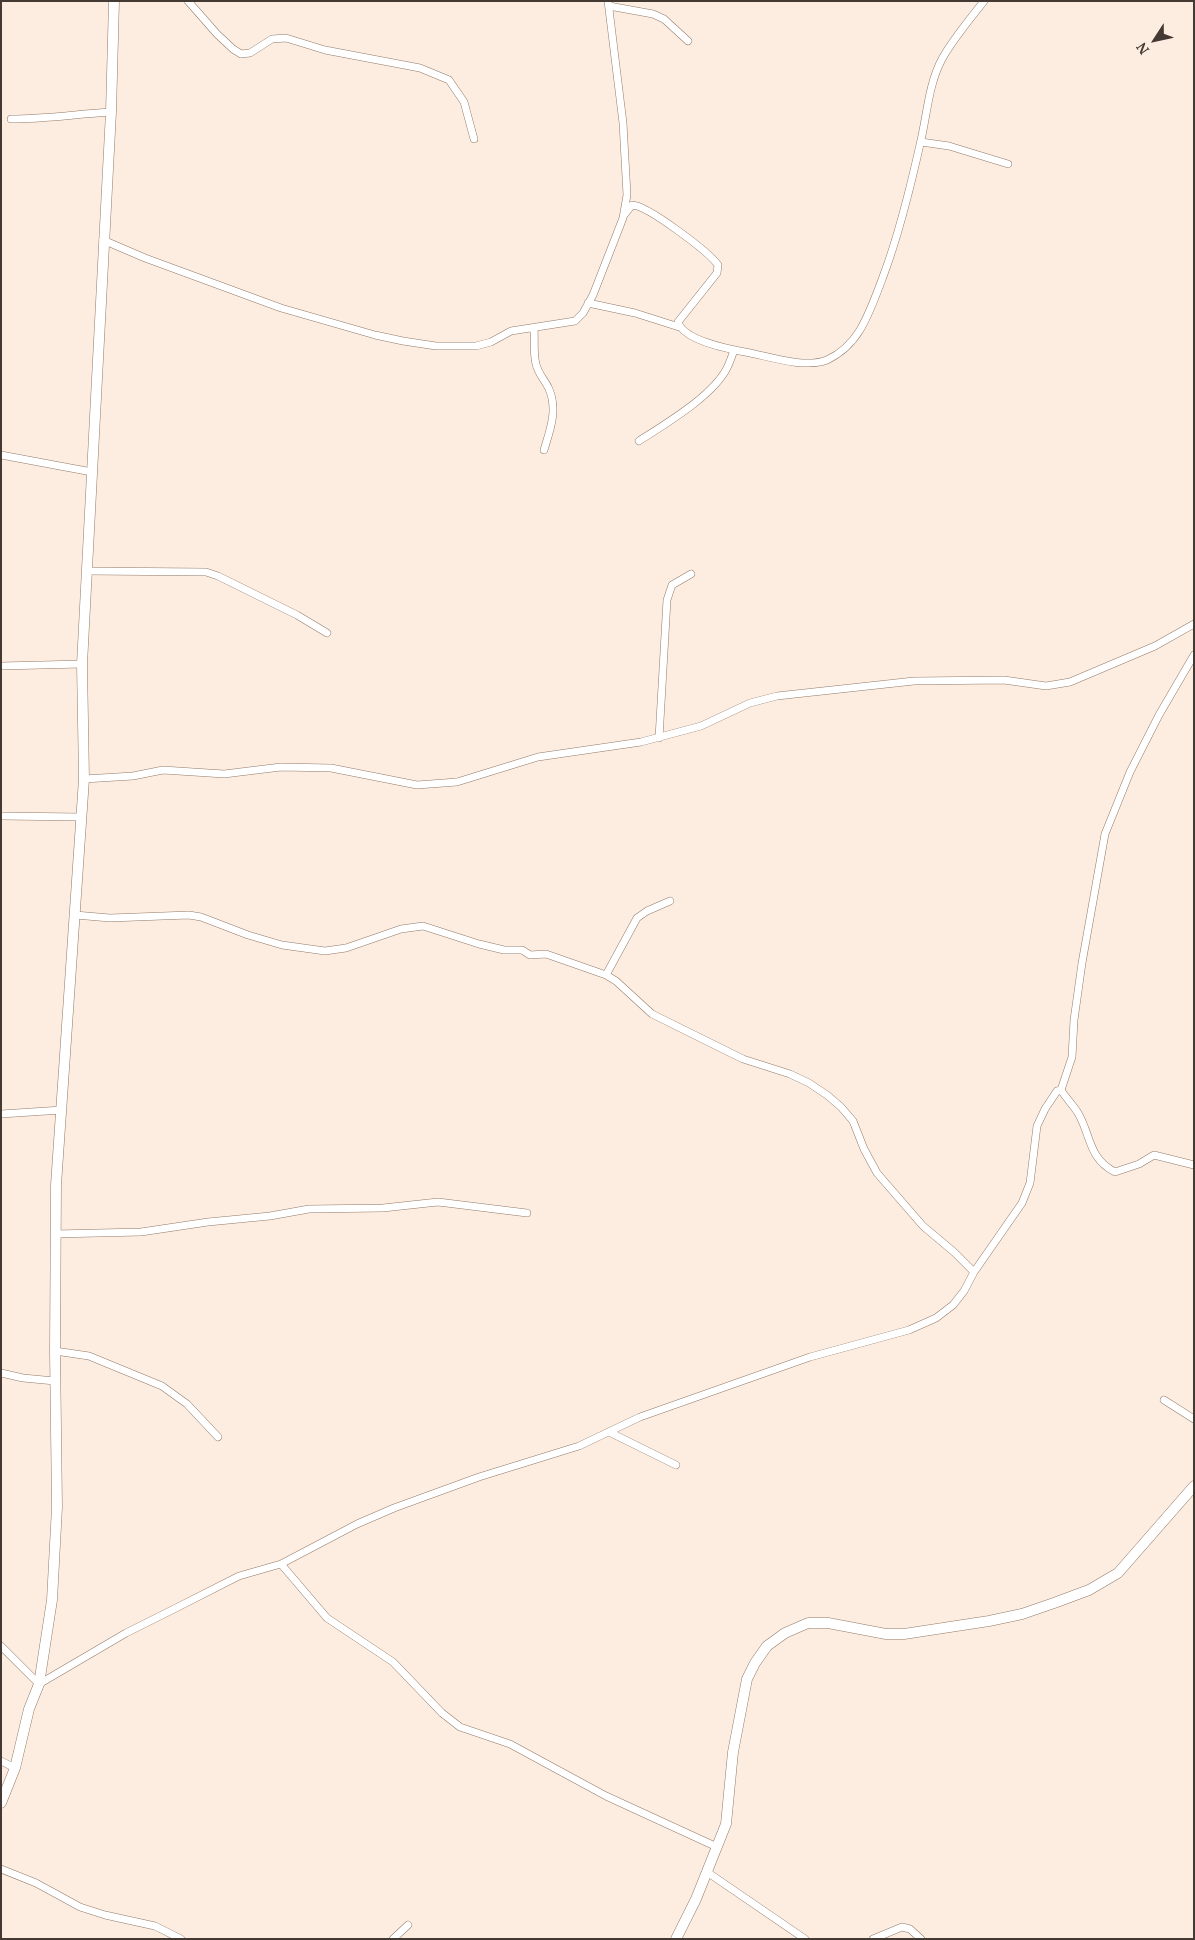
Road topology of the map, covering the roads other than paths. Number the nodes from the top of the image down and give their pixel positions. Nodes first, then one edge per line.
1 (114, 1) edge
2 (188, 1) edge
3 (984, 1) edge
4 (609, 3) edge
5 (688, 41) dead end
6 (111, 112) junction
7 (11, 119) dead end
8 (474, 139) dead end
9 (921, 142) junction
10 (1008, 164) dead end
11 (623, 218) junction
12 (103, 240) junction
13 (588, 303) junction
14 (679, 327) junction
15 (530, 328) junction
16 (734, 350) junction
17 (639, 441) dead end
18 (544, 450) dead end
19 (1, 455) edge
20 (92, 472) junction
21 (87, 571) junction
22 (691, 574) dead end
23 (1194, 624) edge
24 (327, 633) dead end
25 (1194, 656) edge
26 (82, 664) junction
27 (1, 666) edge
28 (659, 738) junction
29 (84, 779) junction
30 (1, 816) edge
31 (81, 817) junction
32 (670, 901) dead end
33 (74, 915) junction
34 (606, 975) junction
35 (1061, 1090) junction
36 (62, 1110) junction
37 (1, 1114) edge
38 (1194, 1165) edge
39 (527, 1214) dead end
40 (55, 1234) junction
41 (974, 1272) junction
42 (55, 1352) junction
43 (1, 1373) edge
44 (56, 1381) junction
45 (1164, 1400) dead end
46 (1194, 1419) edge
47 (609, 1432) junction
48 (218, 1437) dead end
49 (676, 1465) dead end
50 (1194, 1486) edge
51 (281, 1564) junction
52 (1, 1646) edge
53 (39, 1684) junction
54 (1, 1761) edge
55 (15, 1768) junction
56 (1, 1803) edge
57 (717, 1847) junction
58 (1, 1869) edge
59 (707, 1872) junction
60 (408, 1925) dead end
61 (181, 1939) edge
62 (393, 1939) edge
63 (676, 1939) edge
64 (804, 1939) edge
65 (873, 1939) edge
66 (920, 1939) edge

1 - 6 main road
2 - 8 street
3 - 9 street
4 - 5 street
4 - 11 street
6 - 7 street
6 - 12 main road
9 - 10 street
9 - 16 street
11 - 13 street
11 - 14 street
12 - 15 street
12 - 20 main road
13 - 14 street
13 - 15 street
14 - 16 street
15 - 18 street
16 - 17 street
19 - 20 street
20 - 21 main road
21 - 24 street
21 - 26 main road
22 - 28 street
23 - 28 street
25 - 35 street
26 - 27 street
26 - 29 main road
28 - 29 street
29 - 31 main road
30 - 31 street
31 - 33 main road
32 - 34 street
33 - 34 street
33 - 36 main road
34 - 41 street
35 - 38 street
35 - 41 street
36 - 37 street
36 - 40 main road
39 - 40 street
40 - 42 main road
41 - 47 street
42 - 44 main road
42 - 48 street
43 - 44 street
44 - 53 main road
45 - 46 street
47 - 49 street
47 - 51 street
50 - 57 main road
51 - 53 street
51 - 57 street
52 - 53 street
53 - 55 main road
54 - 55 street
55 - 56 main road
57 - 59 main road
58 - 61 street
59 - 63 main road
59 - 64 street
60 - 62 street
65 - 66 street

